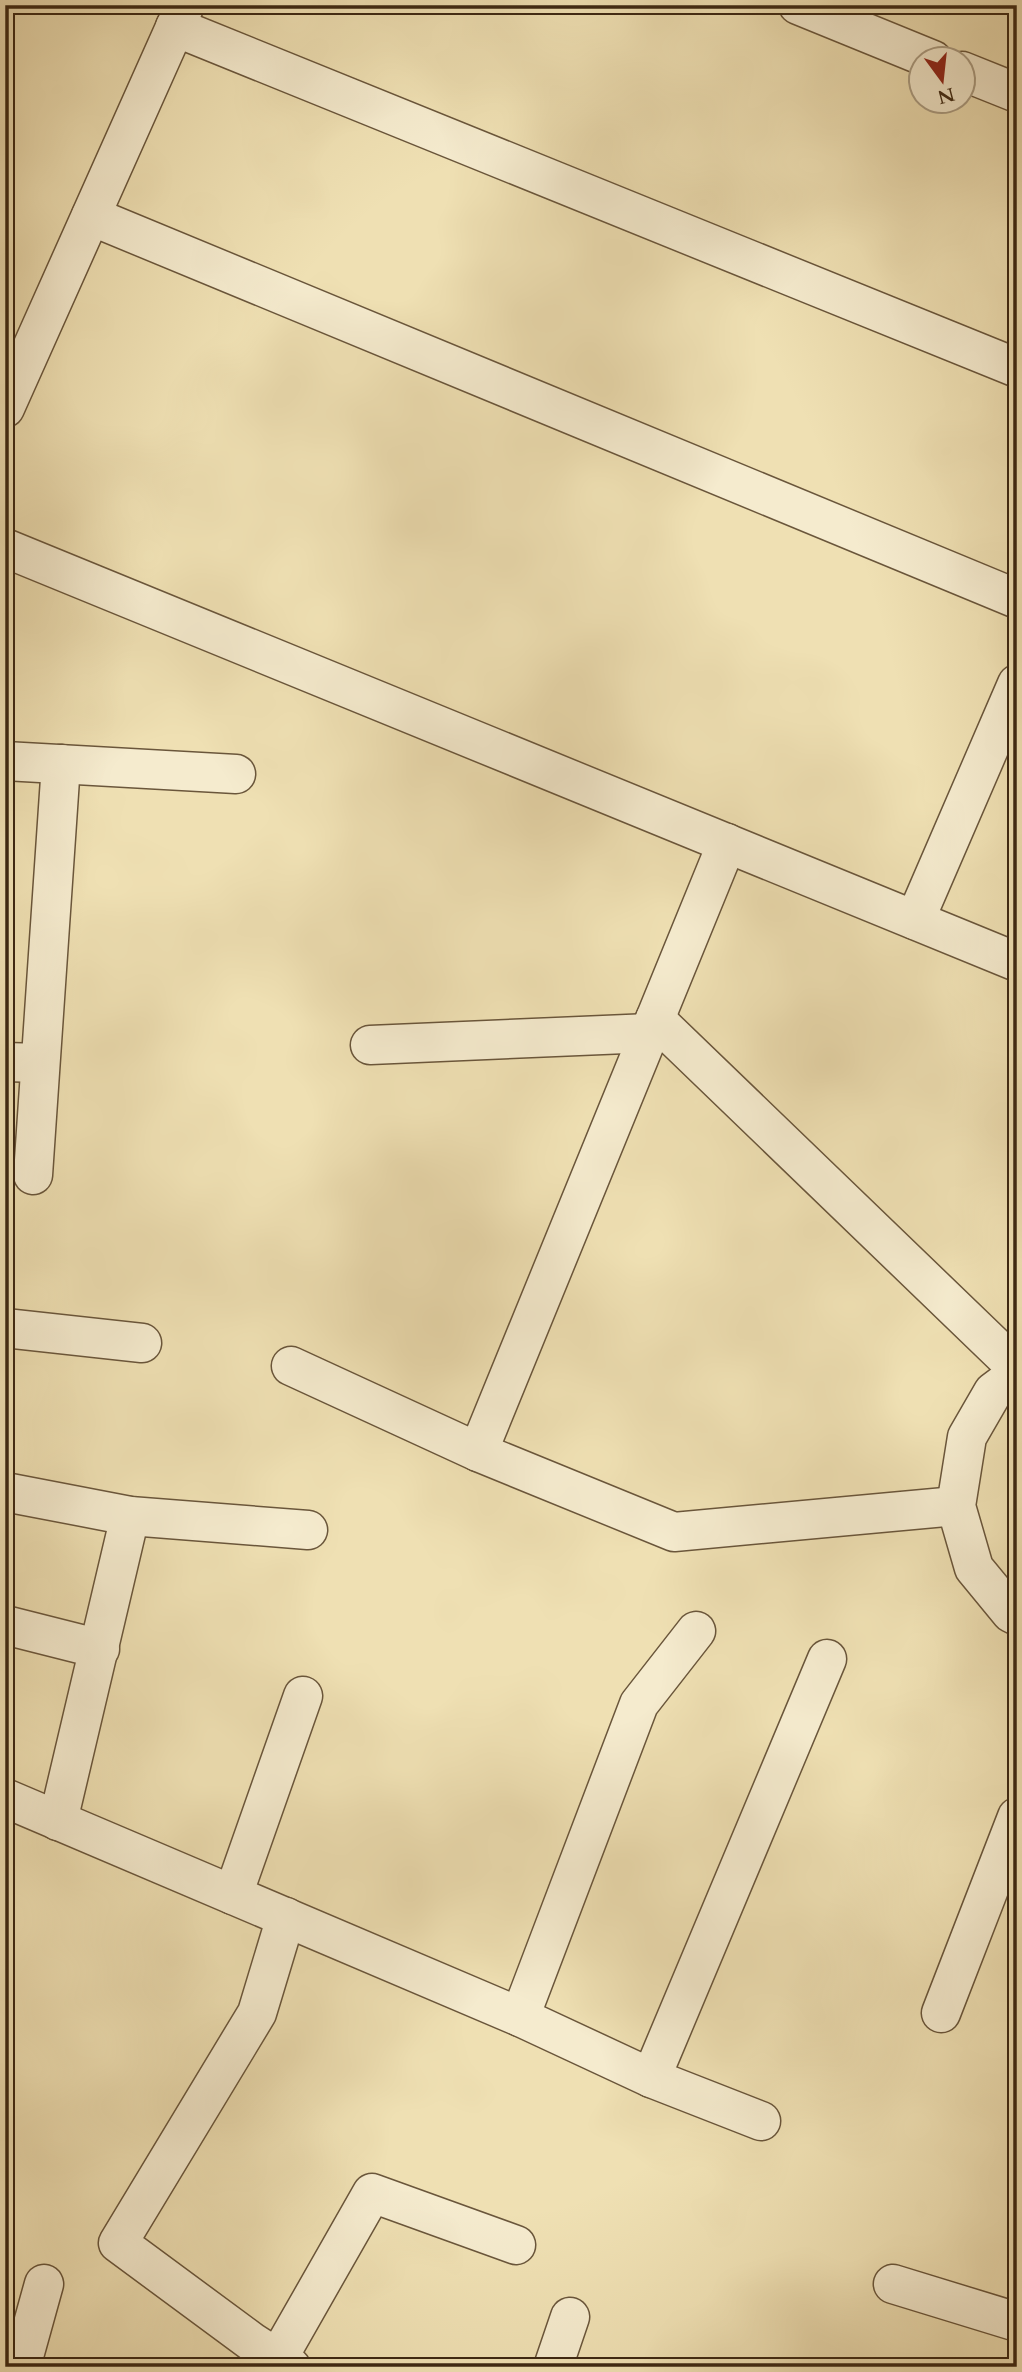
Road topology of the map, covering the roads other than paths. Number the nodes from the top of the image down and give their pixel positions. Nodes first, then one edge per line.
1 (798, 5) edge
2 (180, 16) edge
3 (906, 49) edge
4 (976, 77) edge
5 (1017, 93) edge
6 (91, 216) junction
7 (1017, 368) edge
8 (5, 408) edge
9 (5, 548) edge
10 (1017, 599) edge
11 (1017, 684) edge
12 (5, 761) edge
13 (61, 764) junction
14 (236, 774) dead end
15 (727, 843) junction
16 (915, 920) junction
17 (1017, 962) edge
18 (653, 1026) junction
19 (370, 1045) dead end
20 (23, 1063) edge
21 (33, 1175) dead end
22 (5, 1328) edge
23 (142, 1343) dead end
24 (291, 1366) dead end
25 (1017, 1368) edge
26 (1017, 1374) edge
27 (478, 1452) junction
28 (5, 1492) edge
29 (956, 1506) junction
30 (130, 1516) junction
31 (308, 1530) dead end
32 (1017, 1616) edge
33 (5, 1625) edge
34 (696, 1631) dead end
35 (100, 1649) junction
36 (827, 1659) dead end
37 (303, 1696) dead end
38 (5, 1798) edge
39 (1017, 1817) edge
40 (58, 1821) junction
41 (233, 1895) junction
42 (286, 1917) junction
43 (941, 2013) dead end
44 (520, 2017) junction
45 (651, 2078) junction
46 (761, 2121) dead end
47 (516, 2245) dead end
48 (44, 2284) dead end
49 (893, 2284) dead end
50 (570, 2317) dead end
51 (1017, 2322) edge
52 (265, 2359) edge
53 (21, 2367) edge
54 (553, 2367) edge

1 - 3 street
2 - 6 street
2 - 7 street
4 - 5 street
6 - 8 street
6 - 10 street
9 - 15 street
11 - 16 street
12 - 13 street
13 - 14 street
13 - 20 street
15 - 16 street
15 - 18 street
16 - 17 street
18 - 19 street
18 - 25 street
18 - 27 street
20 - 21 street
22 - 23 street
24 - 27 street
26 - 29 street
27 - 29 street
28 - 30 street
29 - 32 street
30 - 31 street
30 - 35 street
33 - 35 street
34 - 44 street
35 - 40 street
36 - 45 street
37 - 41 street
38 - 40 street
39 - 43 street
40 - 41 street
41 - 42 street
42 - 44 street
42 - 52 street
44 - 45 street
45 - 46 street
47 - 52 street
48 - 53 street
49 - 51 street
50 - 54 street

